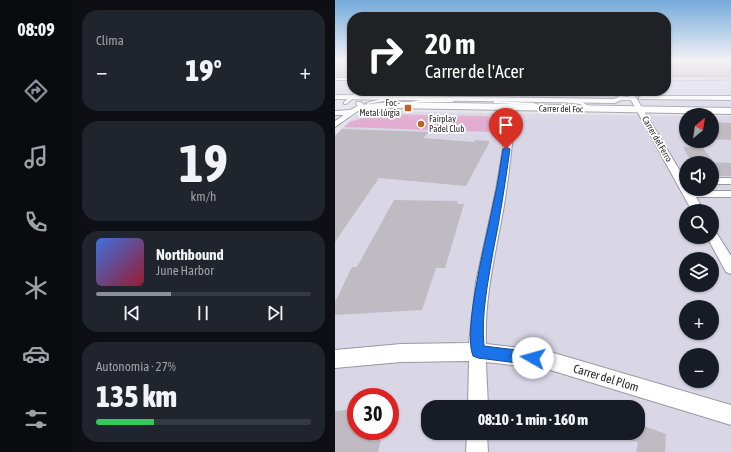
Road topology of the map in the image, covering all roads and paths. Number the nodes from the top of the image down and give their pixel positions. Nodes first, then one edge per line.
1 (632, 96) edge
2 (335, 97) edge
3 (624, 98) dead end
4 (641, 98) dead end
5 (731, 98) edge
6 (452, 101) dead end
7 (356, 102) edge
8 (495, 102) dead end
9 (369, 103) junction
10 (338, 105) edge
11 (394, 105) junction
12 (513, 108) junction
13 (541, 108) junction
14 (593, 109) junction
15 (640, 110) junction
16 (731, 111) edge
17 (335, 125) edge
18 (679, 180) edge
19 (719, 181) edge
20 (731, 182) edge
21 (719, 194) edge
22 (731, 194) edge
23 (717, 244) edge
24 (731, 268) edge
25 (478, 352) junction
26 (335, 359) edge
27 (478, 400) edge
28 (731, 416) edge
29 (477, 440) edge
30 (477, 452) edge

1 - 15 street, Carrer del Ferro
2 - 7 street
3 - 7 street, Carrer del Foc
4 - 5 street
6 - 11 lane
7 - 9 street, Carrer del Foc
7 - 10 street
7 - 10 street
7 - 11 street, Carrer del Foc
7 - 17 street
8 - 13 lane
9 - 11 street, Carrer del Foc
9 - 14 lane
11 - 12 street, Carrer del Foc
12 - 13 street, Carrer del Foc
12 - 25 street
13 - 14 street, Carrer del Foc
14 - 15 street, Carrer del Foc
15 - 16 street, Carrer del Foc
15 - 18 street, Carrer del Ferro
19 - 20 street
21 - 22 street
23 - 24 street
25 - 26 street, Carrer del Plom
25 - 27 street
25 - 28 street, Carrer del Plom
29 - 30 street

